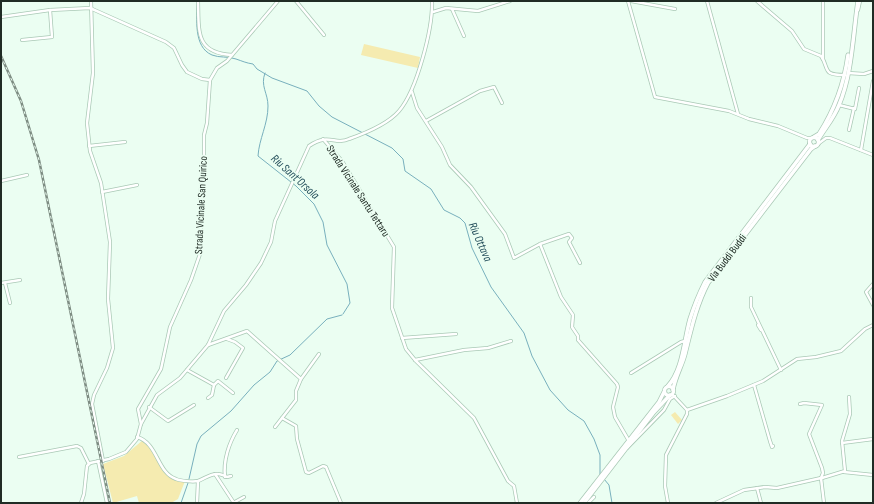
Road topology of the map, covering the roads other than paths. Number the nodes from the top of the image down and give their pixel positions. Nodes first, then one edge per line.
1 (91, 1) edge
2 (198, 1) edge
3 (278, 1) edge
4 (296, 1) edge
5 (432, 1) edge
6 (510, 1) edge
7 (628, 1) edge
8 (631, 1) edge
9 (707, 1) edge
10 (757, 1) edge
11 (823, 1) edge
12 (858, 1) edge
13 (90, 8) junction
14 (676, 8) dead end
15 (452, 9) junction
16 (50, 10) junction
17 (433, 12) junction
18 (1, 17) edge
19 (324, 34) dead end
20 (464, 36) dead end
21 (22, 40) dead end
22 (231, 57) junction
23 (823, 59) junction
24 (873, 71) edge
25 (846, 74) junction
26 (210, 80) junction
27 (873, 81) edge
28 (859, 88) dead end
29 (412, 92) junction
30 (502, 103) dead end
31 (839, 105) junction
32 (854, 108) junction
33 (738, 114) junction
34 (426, 121) junction
35 (850, 130) dead end
36 (813, 137) junction
37 (807, 138) junction
38 (323, 139) junction
39 (125, 142) dead end
40 (810, 143) junction
41 (817, 143) junction
42 (89, 146) junction
43 (861, 150) junction
44 (873, 155) edge
45 (27, 175) dead end
46 (1, 181) edge
47 (137, 185) dead end
48 (102, 192) junction
49 (540, 244) junction
50 (580, 263) dead end
51 (20, 280) dead end
52 (1, 283) edge
53 (5, 283) junction
54 (873, 284) edge
55 (751, 298) dead end
56 (10, 303) dead end
57 (873, 305) edge
58 (758, 325) dead end
59 (873, 325) edge
60 (456, 334) dead end
61 (402, 338) junction
62 (226, 339) junction
63 (512, 340) dead end
64 (685, 341) junction
65 (208, 345) junction
66 (319, 354) dead end
67 (415, 360) junction
68 (187, 370) junction
69 (780, 370) junction
70 (631, 373) dead end
71 (226, 378) dead end
72 (301, 379) junction
73 (214, 385) junction
74 (754, 385) junction
75 (668, 386) junction
76 (664, 392) junction
77 (233, 393) dead end
78 (673, 394) junction
79 (849, 397) dead end
80 (208, 398) dead end
81 (800, 404) dead end
82 (194, 405) dead end
83 (149, 407) junction
84 (687, 410) junction
85 (282, 418) junction
86 (141, 424) junction
87 (645, 426) junction
88 (275, 427) dead end
89 (238, 430) dead end
90 (137, 437) junction
91 (873, 439) edge
92 (629, 441) junction
93 (842, 443) junction
94 (773, 446) dead end
95 (19, 457) dead end
96 (98, 461) junction
97 (103, 461) junction
98 (89, 464) junction
99 (843, 472) junction
100 (215, 474) junction
101 (604, 475) junction
102 (873, 475) edge
103 (231, 476) dead end
104 (225, 477) junction
105 (821, 478) junction
106 (198, 481) junction
107 (599, 481) junction
108 (757, 488) junction
109 (244, 497) dead end
110 (594, 497) dead end
111 (81, 503) edge
112 (107, 503) edge
113 (197, 503) edge
114 (233, 503) edge
115 (341, 503) edge
116 (517, 503) edge
117 (580, 503) edge
118 (584, 503) edge
119 (588, 503) edge
120 (668, 503) edge
121 (716, 503) edge
122 (761, 503) edge
123 (824, 503) edge

1 - 13 street
2 - 22 street
3 - 22 street
4 - 19 street
5 - 17 street
6 - 15 street
7 - 33 street
8 - 14 street
9 - 33 street
10 - 23 street
11 - 23 street
12 - 25 main road, Via Buddi Buddi
12 - 25 main road, Via Buddi Buddi
13 - 16 street
13 - 26 street
13 - 42 street
15 - 17 street
15 - 20 street
16 - 18 street
16 - 21 street
17 - 29 street
22 - 26 street
23 - 25 street
24 - 25 street
25 - 31 main road, Via Buddi Buddi
25 - 36 main road, Via Buddi Buddi
26 - 86 street, Strada Vicinale San Quirico
27 - 43 street
28 - 32 street
29 - 34 street
29 - 38 street
30 - 34 street
31 - 32 street
31 - 41 main road, Via Buddi Buddi
32 - 35 street
33 - 37 street
34 - 49 street
36 - 37 street
36 - 40 main road, Via Buddi Buddi
36 - 41 main road
37 - 40 street
38 - 61 street, Strada Vicinale Santu Tettaru
38 - 65 street
39 - 42 street
40 - 41 main road
40 - 64 main road, Via Buddi Buddi
41 - 43 street
41 - 78 main road, Via Buddi Buddi
42 - 48 street
43 - 44 street
45 - 46 street
47 - 48 street
48 - 97 street
49 - 50 street
49 - 92 street
51 - 53 street
52 - 53 street
53 - 56 street
54 - 57 street
55 - 69 street
58 - 69 street
59 - 69 street
60 - 61 street
61 - 67 street, Strada Vicinale Santu Tettaru
62 - 65 street
62 - 71 street
62 - 72 street
63 - 67 street
64 - 70 street
64 - 75 main road, Via Buddi Buddi
65 - 68 street
66 - 72 street
67 - 116 street, Strada Vicinale Santu Tettaru
68 - 73 street
68 - 83 street
69 - 74 street
72 - 85 street
73 - 77 street
73 - 80 street
74 - 84 street
74 - 94 street
75 - 76 main road, Via Buddi Buddi
75 - 78 main road
76 - 78 main road
76 - 92 main road, Via Buddi Buddi
78 - 84 street
78 - 87 main road, Via Buddi Buddi
78 - 87 street
79 - 93 street
81 - 105 street
82 - 83 street
83 - 86 street
84 - 120 street
85 - 88 street
85 - 115 street
86 - 90 street
87 - 101 main road, Via Buddi Buddi
89 - 104 street
90 - 97 street
90 - 106 street
91 - 93 street
92 - 101 main road, Via Buddi Buddi
93 - 99 street
95 - 98 street
96 - 97 street
96 - 98 street
96 - 112 street
98 - 111 street
99 - 102 street
99 - 105 street
100 - 104 street
100 - 106 street
100 - 114 street
101 - 107 main road, Via Buddi Buddi
103 - 104 street
105 - 108 street
105 - 123 street
106 - 113 street
107 - 117 main road, Via Buddi Buddi
107 - 118 main road, Via Buddi Buddi
108 - 121 street
108 - 122 street
109 - 114 street
110 - 119 street

